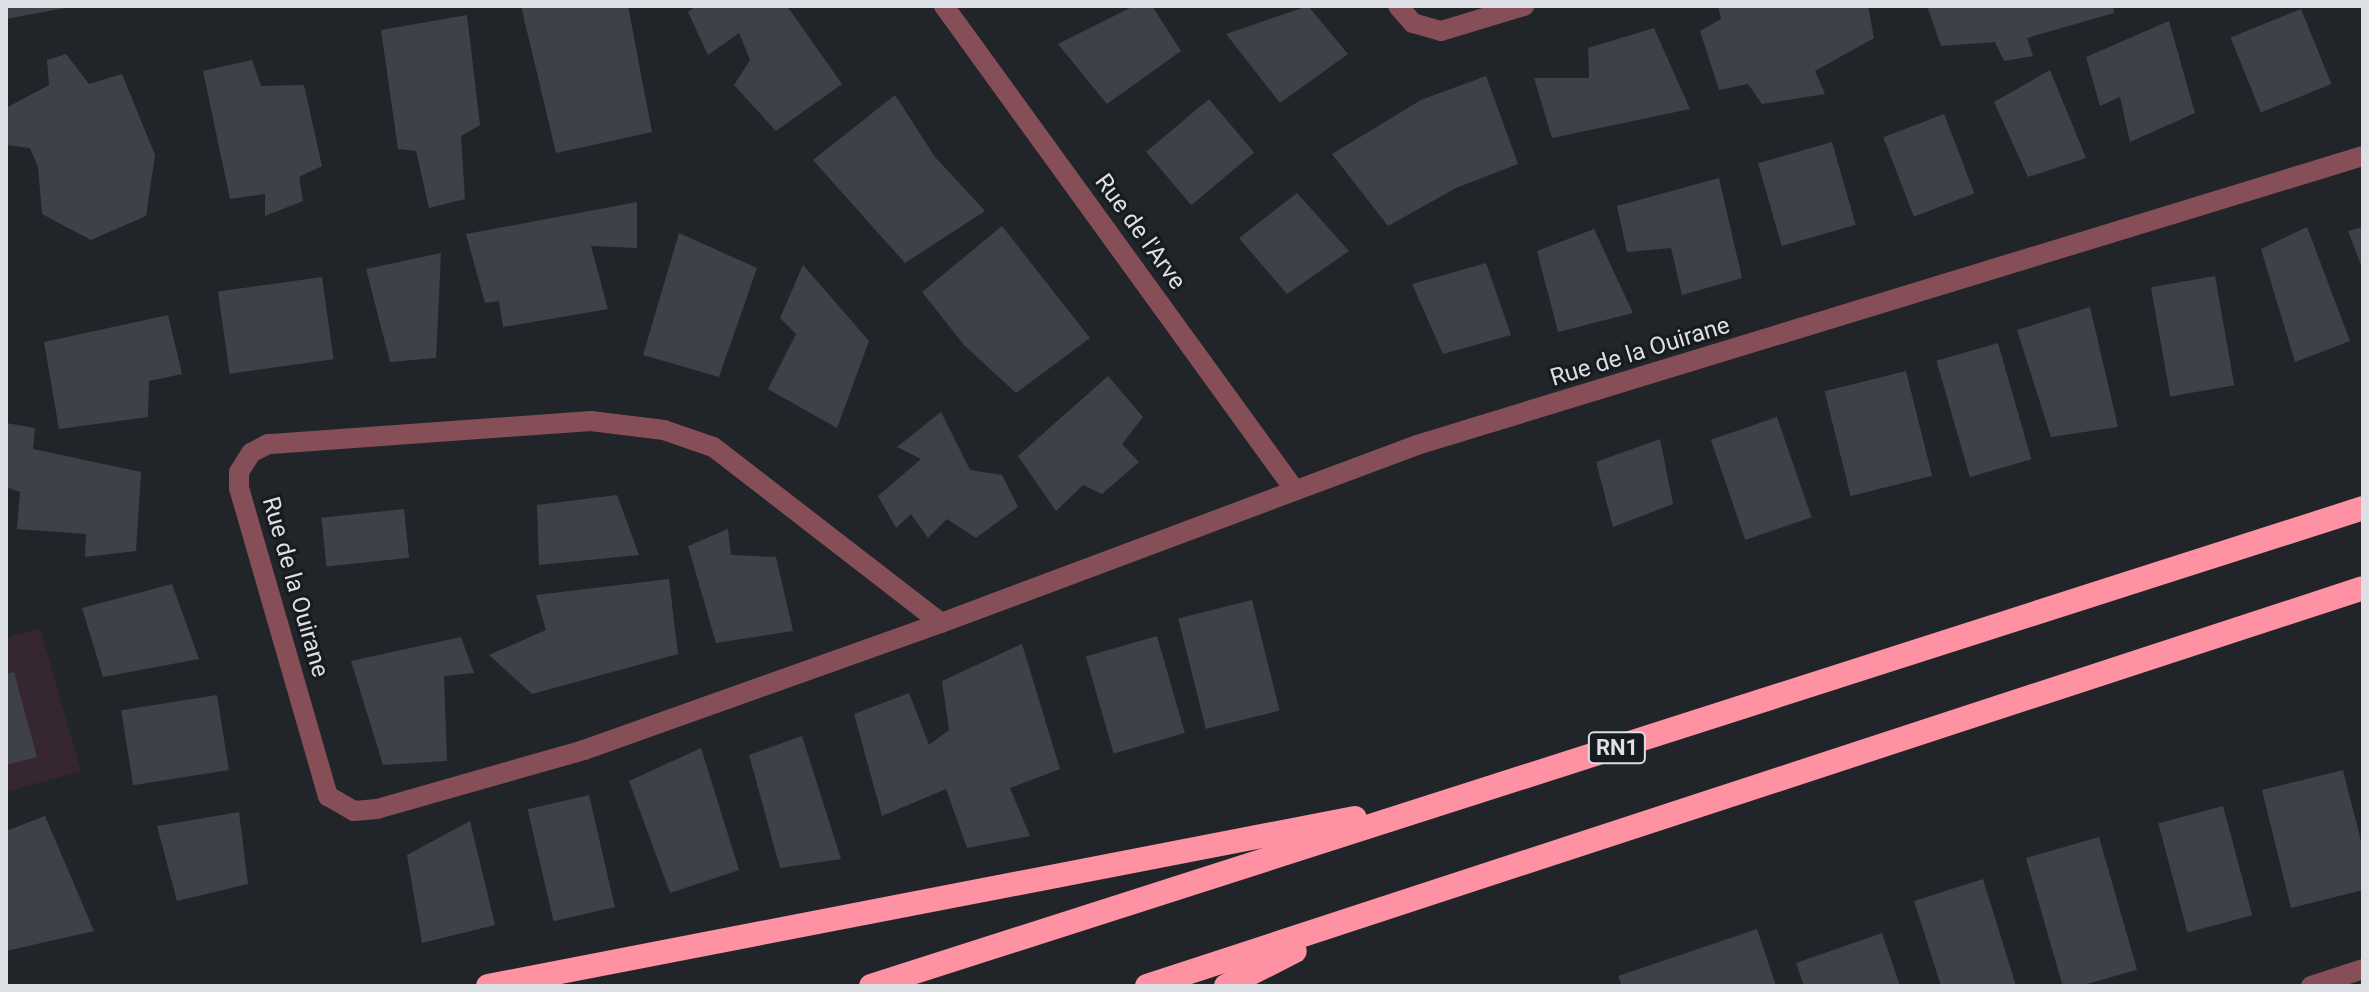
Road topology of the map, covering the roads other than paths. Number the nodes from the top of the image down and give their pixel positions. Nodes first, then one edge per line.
1 (944, 6) edge
2 (1398, 6) edge
3 (1524, 6) edge
4 (2363, 156) edge
5 (1294, 489) junction
6 (2363, 508) edge
7 (2363, 588) edge
8 (941, 623) junction
9 (1475, 794) junction
10 (1362, 916) junction
11 (2363, 969) edge
12 (488, 986) edge
13 (871, 986) edge
14 (1147, 986) edge
15 (1226, 986) edge
16 (2311, 986) edge

1 - 5 street, Rue de l'Arve
2 - 3 street
4 - 5 street, Rue de la Ouirane
5 - 8 street, Rue de la Ouirane
6 - 9 highway, RN1
7 - 10 highway
8 - 8 street, Rue de la Ouirane
9 - 12 highway
9 - 13 highway, RN1
10 - 14 highway
10 - 15 highway
11 - 16 street

